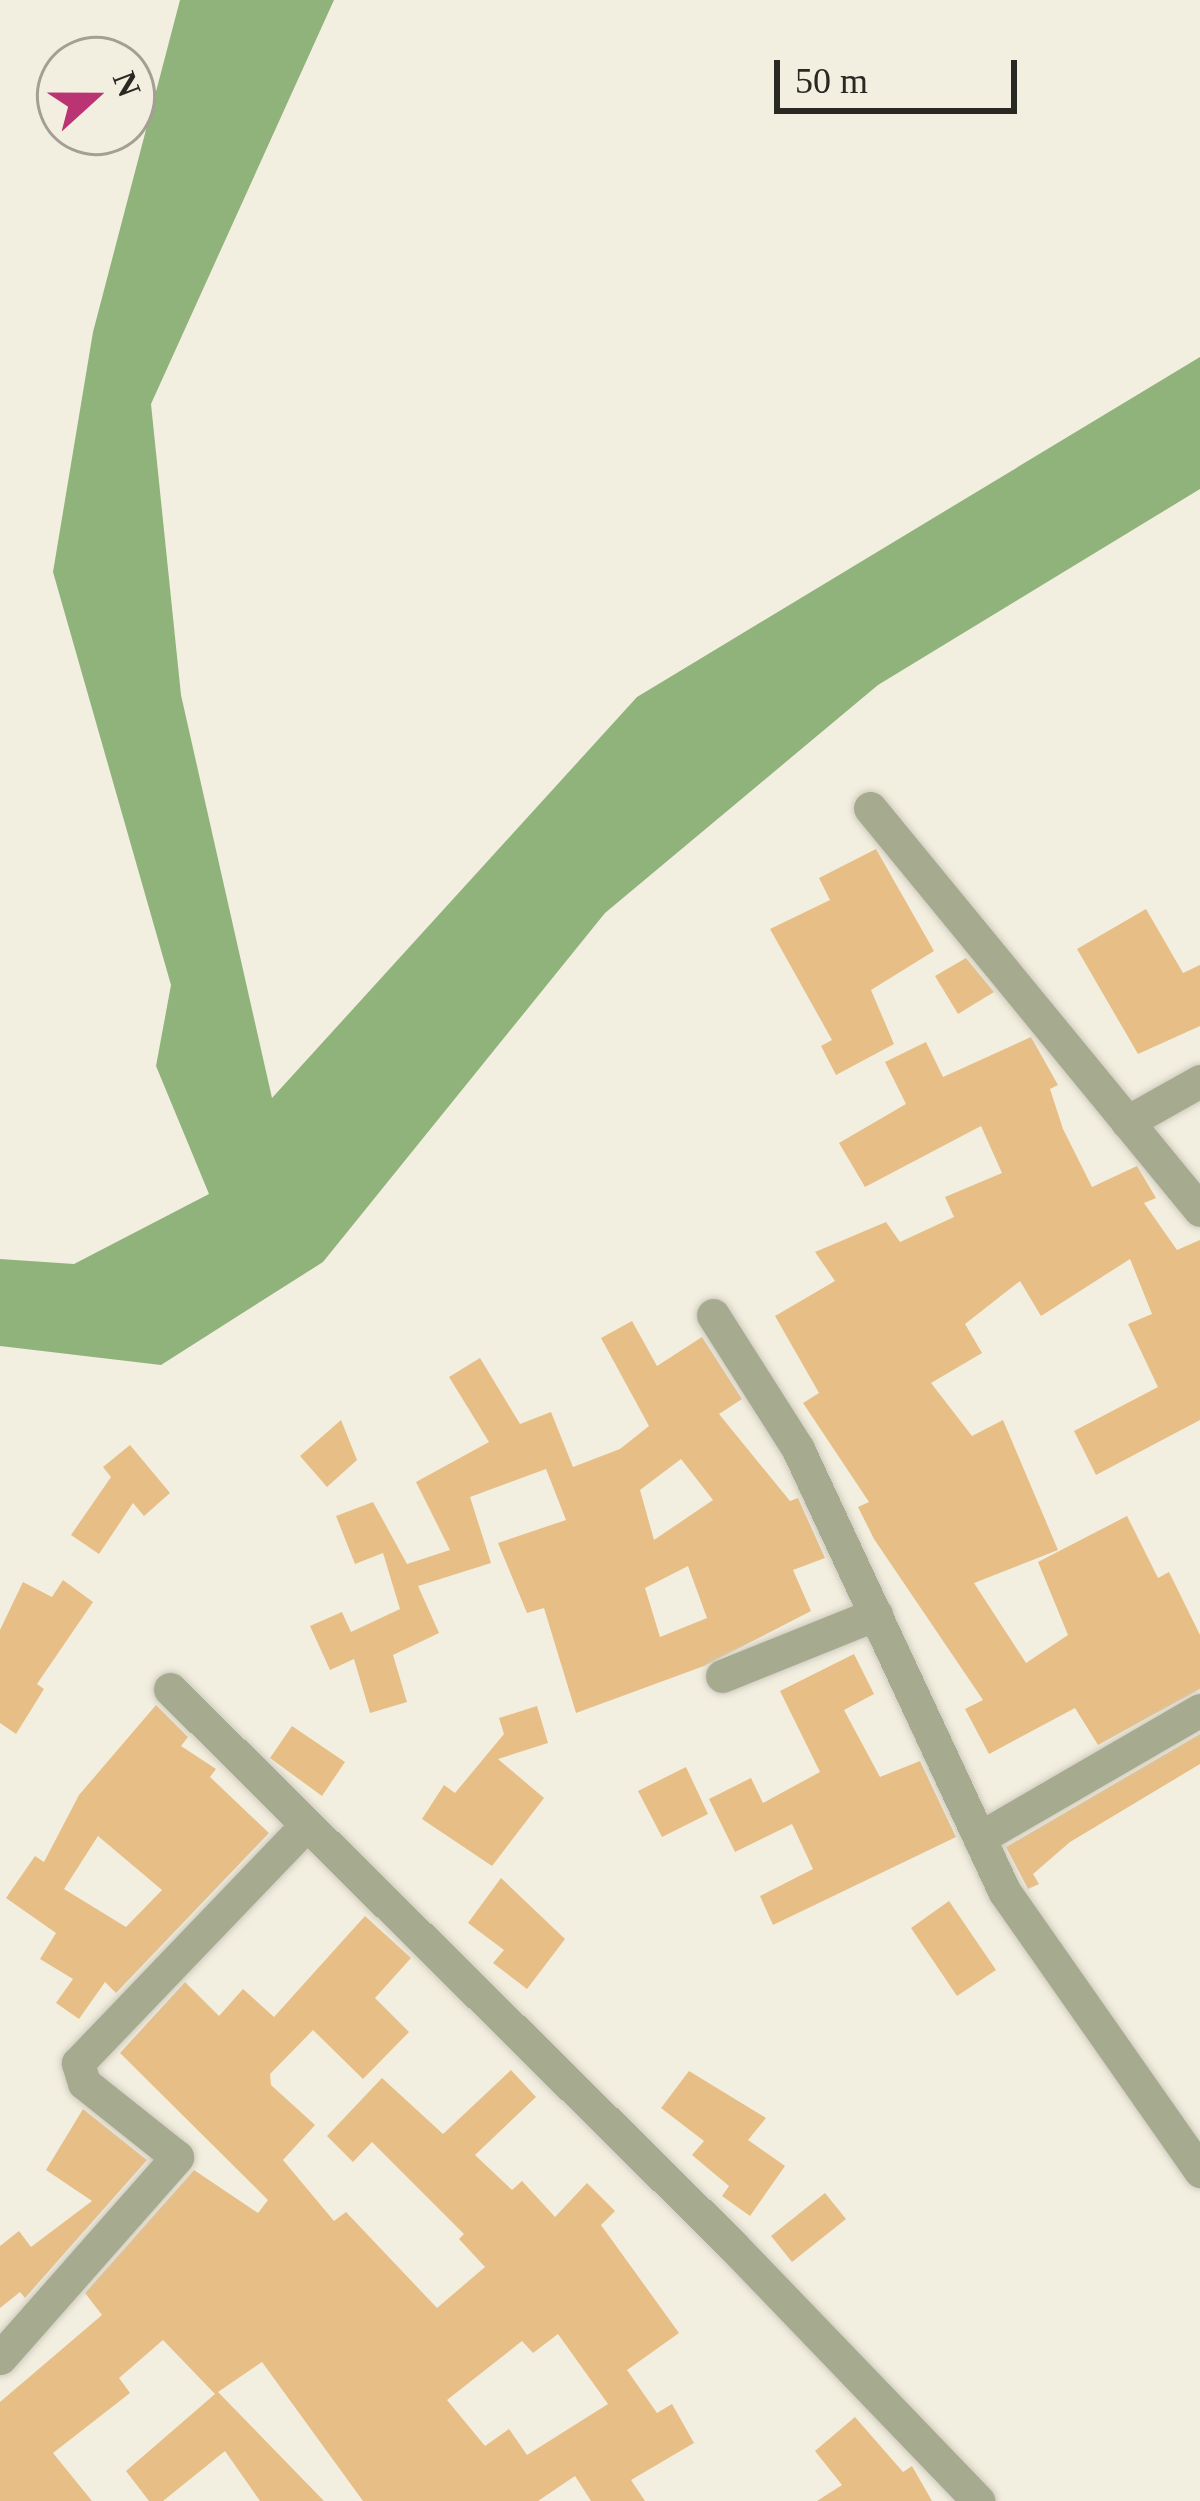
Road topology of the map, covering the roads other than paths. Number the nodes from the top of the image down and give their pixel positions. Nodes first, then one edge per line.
1 (870, 808) dead end
2 (1200, 1082) edge
3 (1127, 1122) junction
4 (1200, 1210) edge
5 (713, 1315) dead end
6 (876, 1614) junction
7 (722, 1676) dead end
8 (170, 1689) dead end
9 (1200, 1710) edge
10 (306, 1825) junction
11 (981, 1837) junction
12 (1200, 2170) edge
13 (0, 2358) edge
14 (978, 2501) edge

1 - 3 street
2 - 3 street
3 - 4 street
5 - 6 street
6 - 7 street
6 - 11 street
8 - 10 street
9 - 11 street
10 - 13 street
10 - 14 street
11 - 12 street

